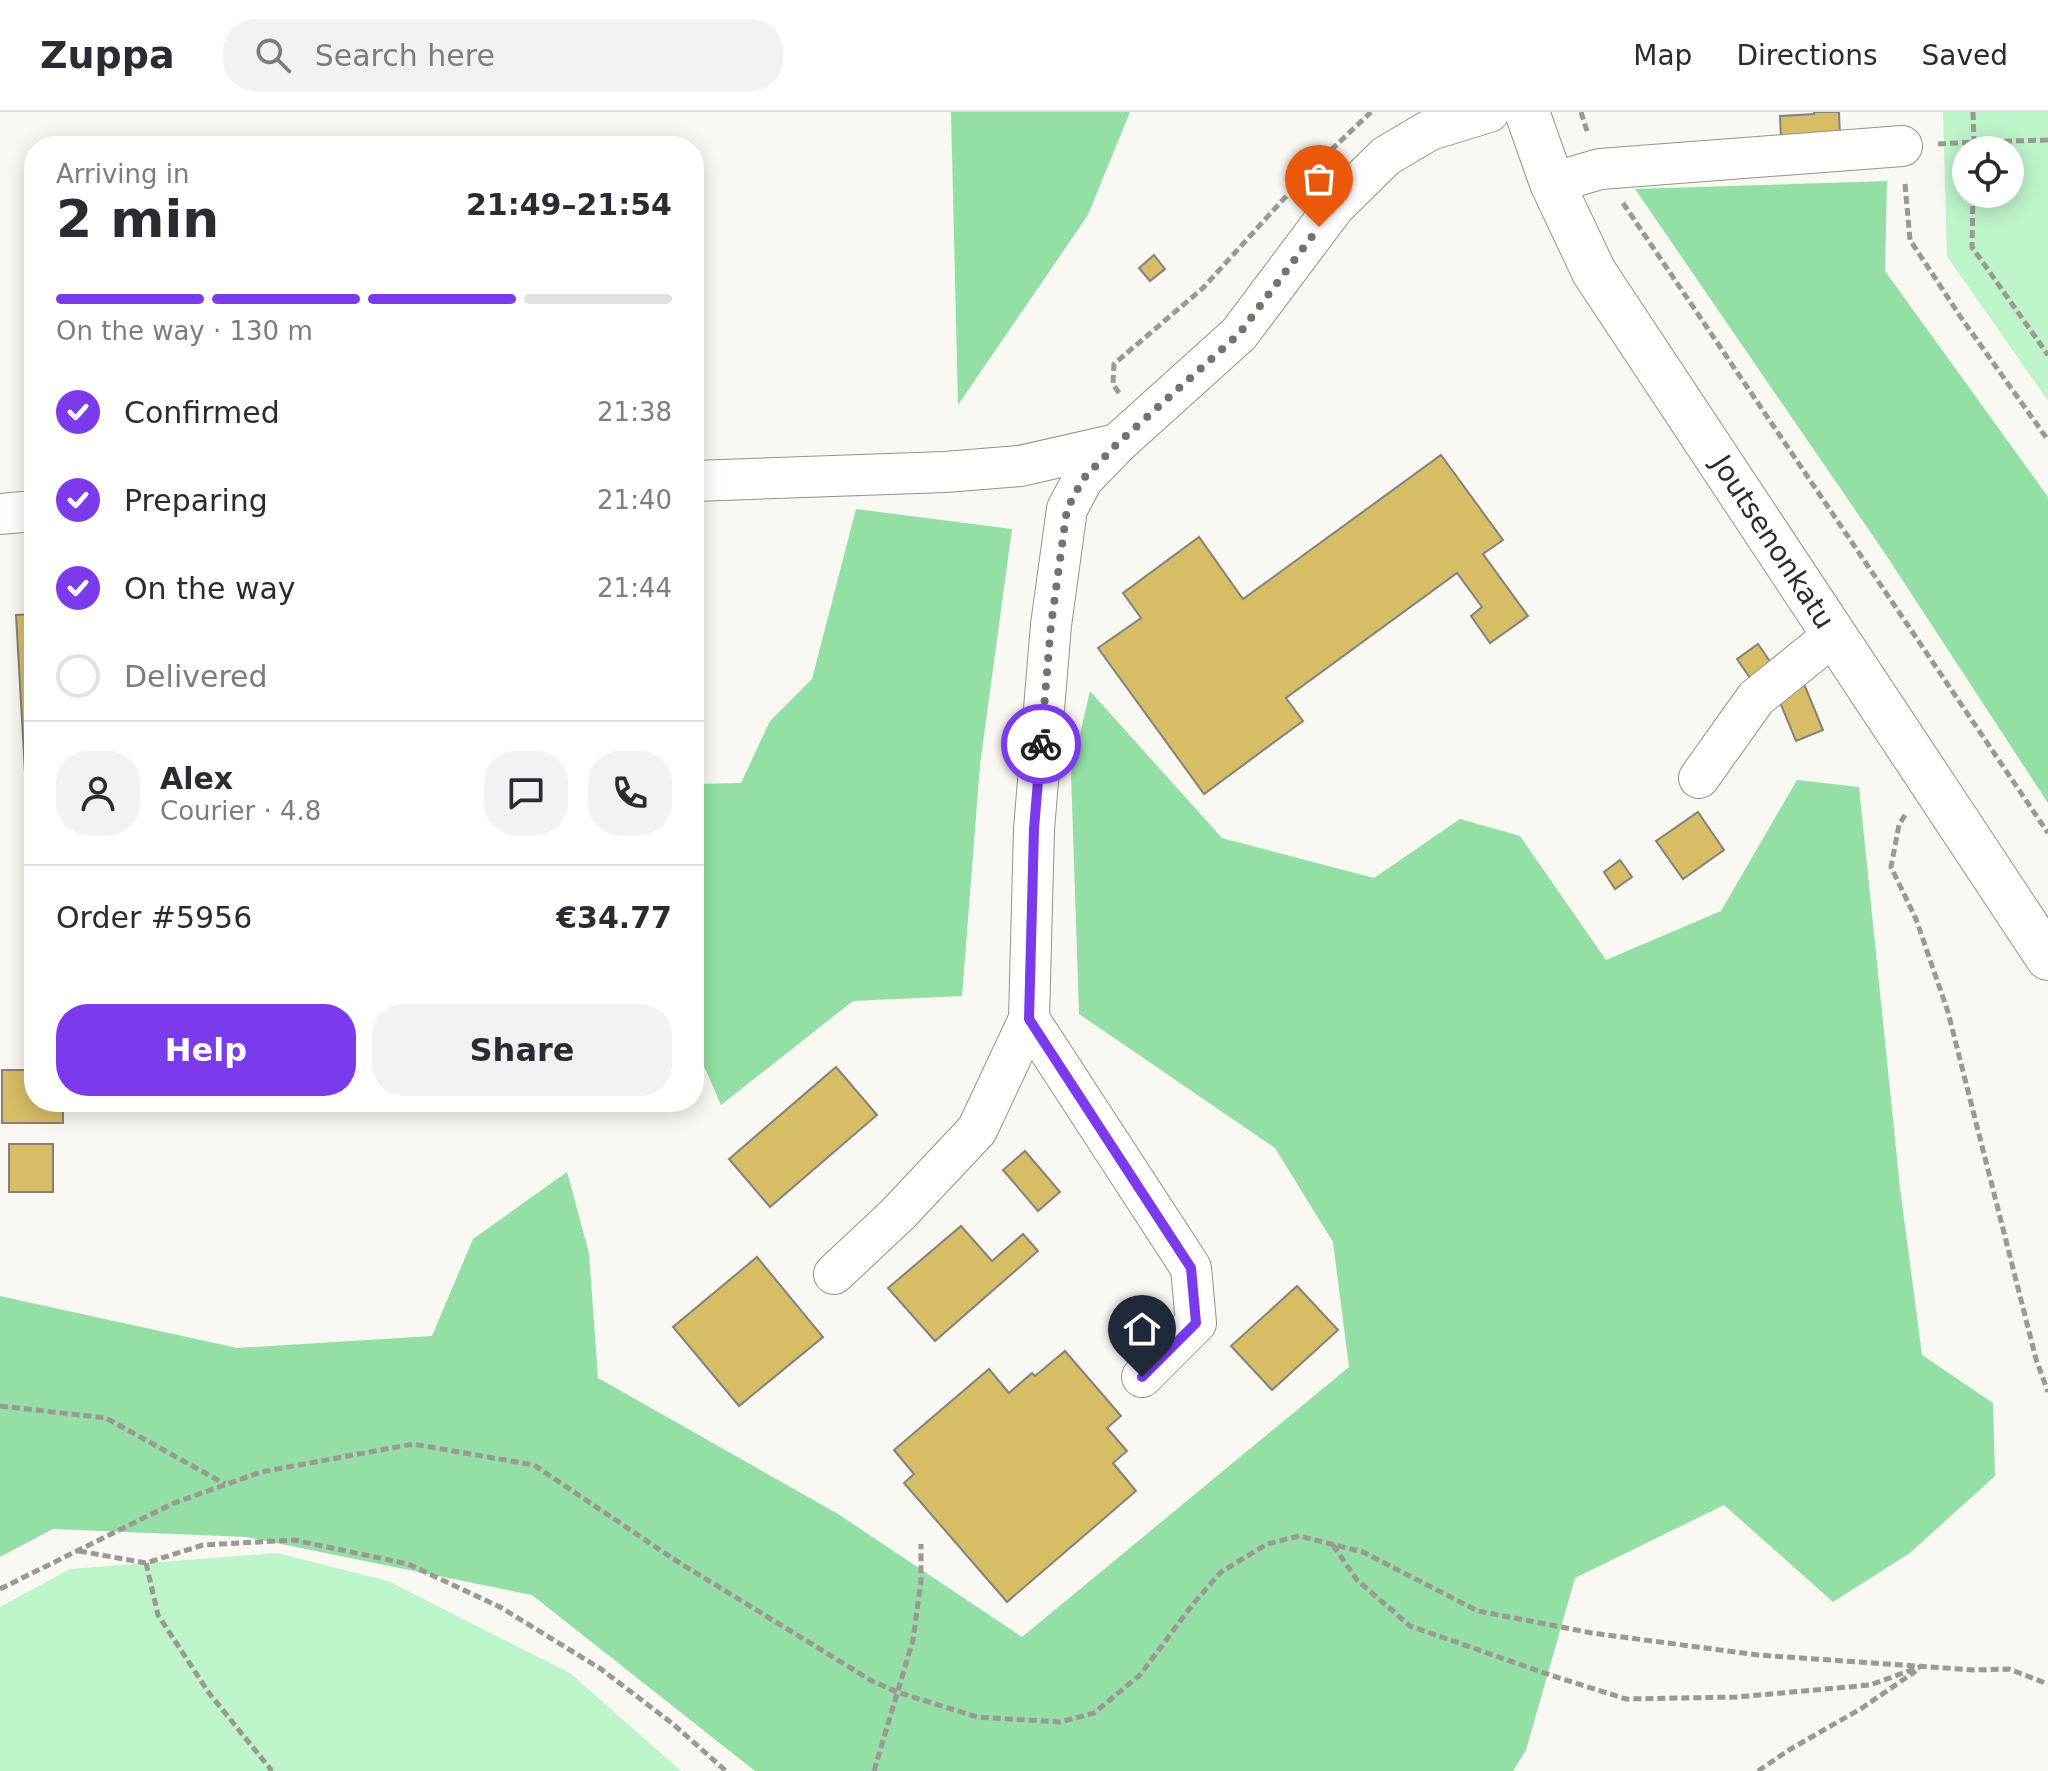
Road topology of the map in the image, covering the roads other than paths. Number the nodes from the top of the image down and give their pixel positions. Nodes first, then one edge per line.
1 (1489, 112) edge
2 (1527, 112) edge
3 (1902, 146) road end
4 (1552, 183) junction
5 (1128, 434) junction
6 (704, 481) edge
7 (24, 512) edge
8 (0, 514) edge
9 (1834, 635) junction
10 (1699, 778) dead end
11 (2048, 958) edge
12 (1029, 1019) junction
13 (834, 1274) dead end
14 (1142, 1377) dead end

1 - 5 street
2 - 4 main road, Joutsenonkatu
3 - 4 street
4 - 9 main road, Joutsenonkatu
5 - 6 street
5 - 12 street
7 - 8 street
9 - 10 street
9 - 11 main road, Joutsenonkatu
12 - 13 street
12 - 14 street

